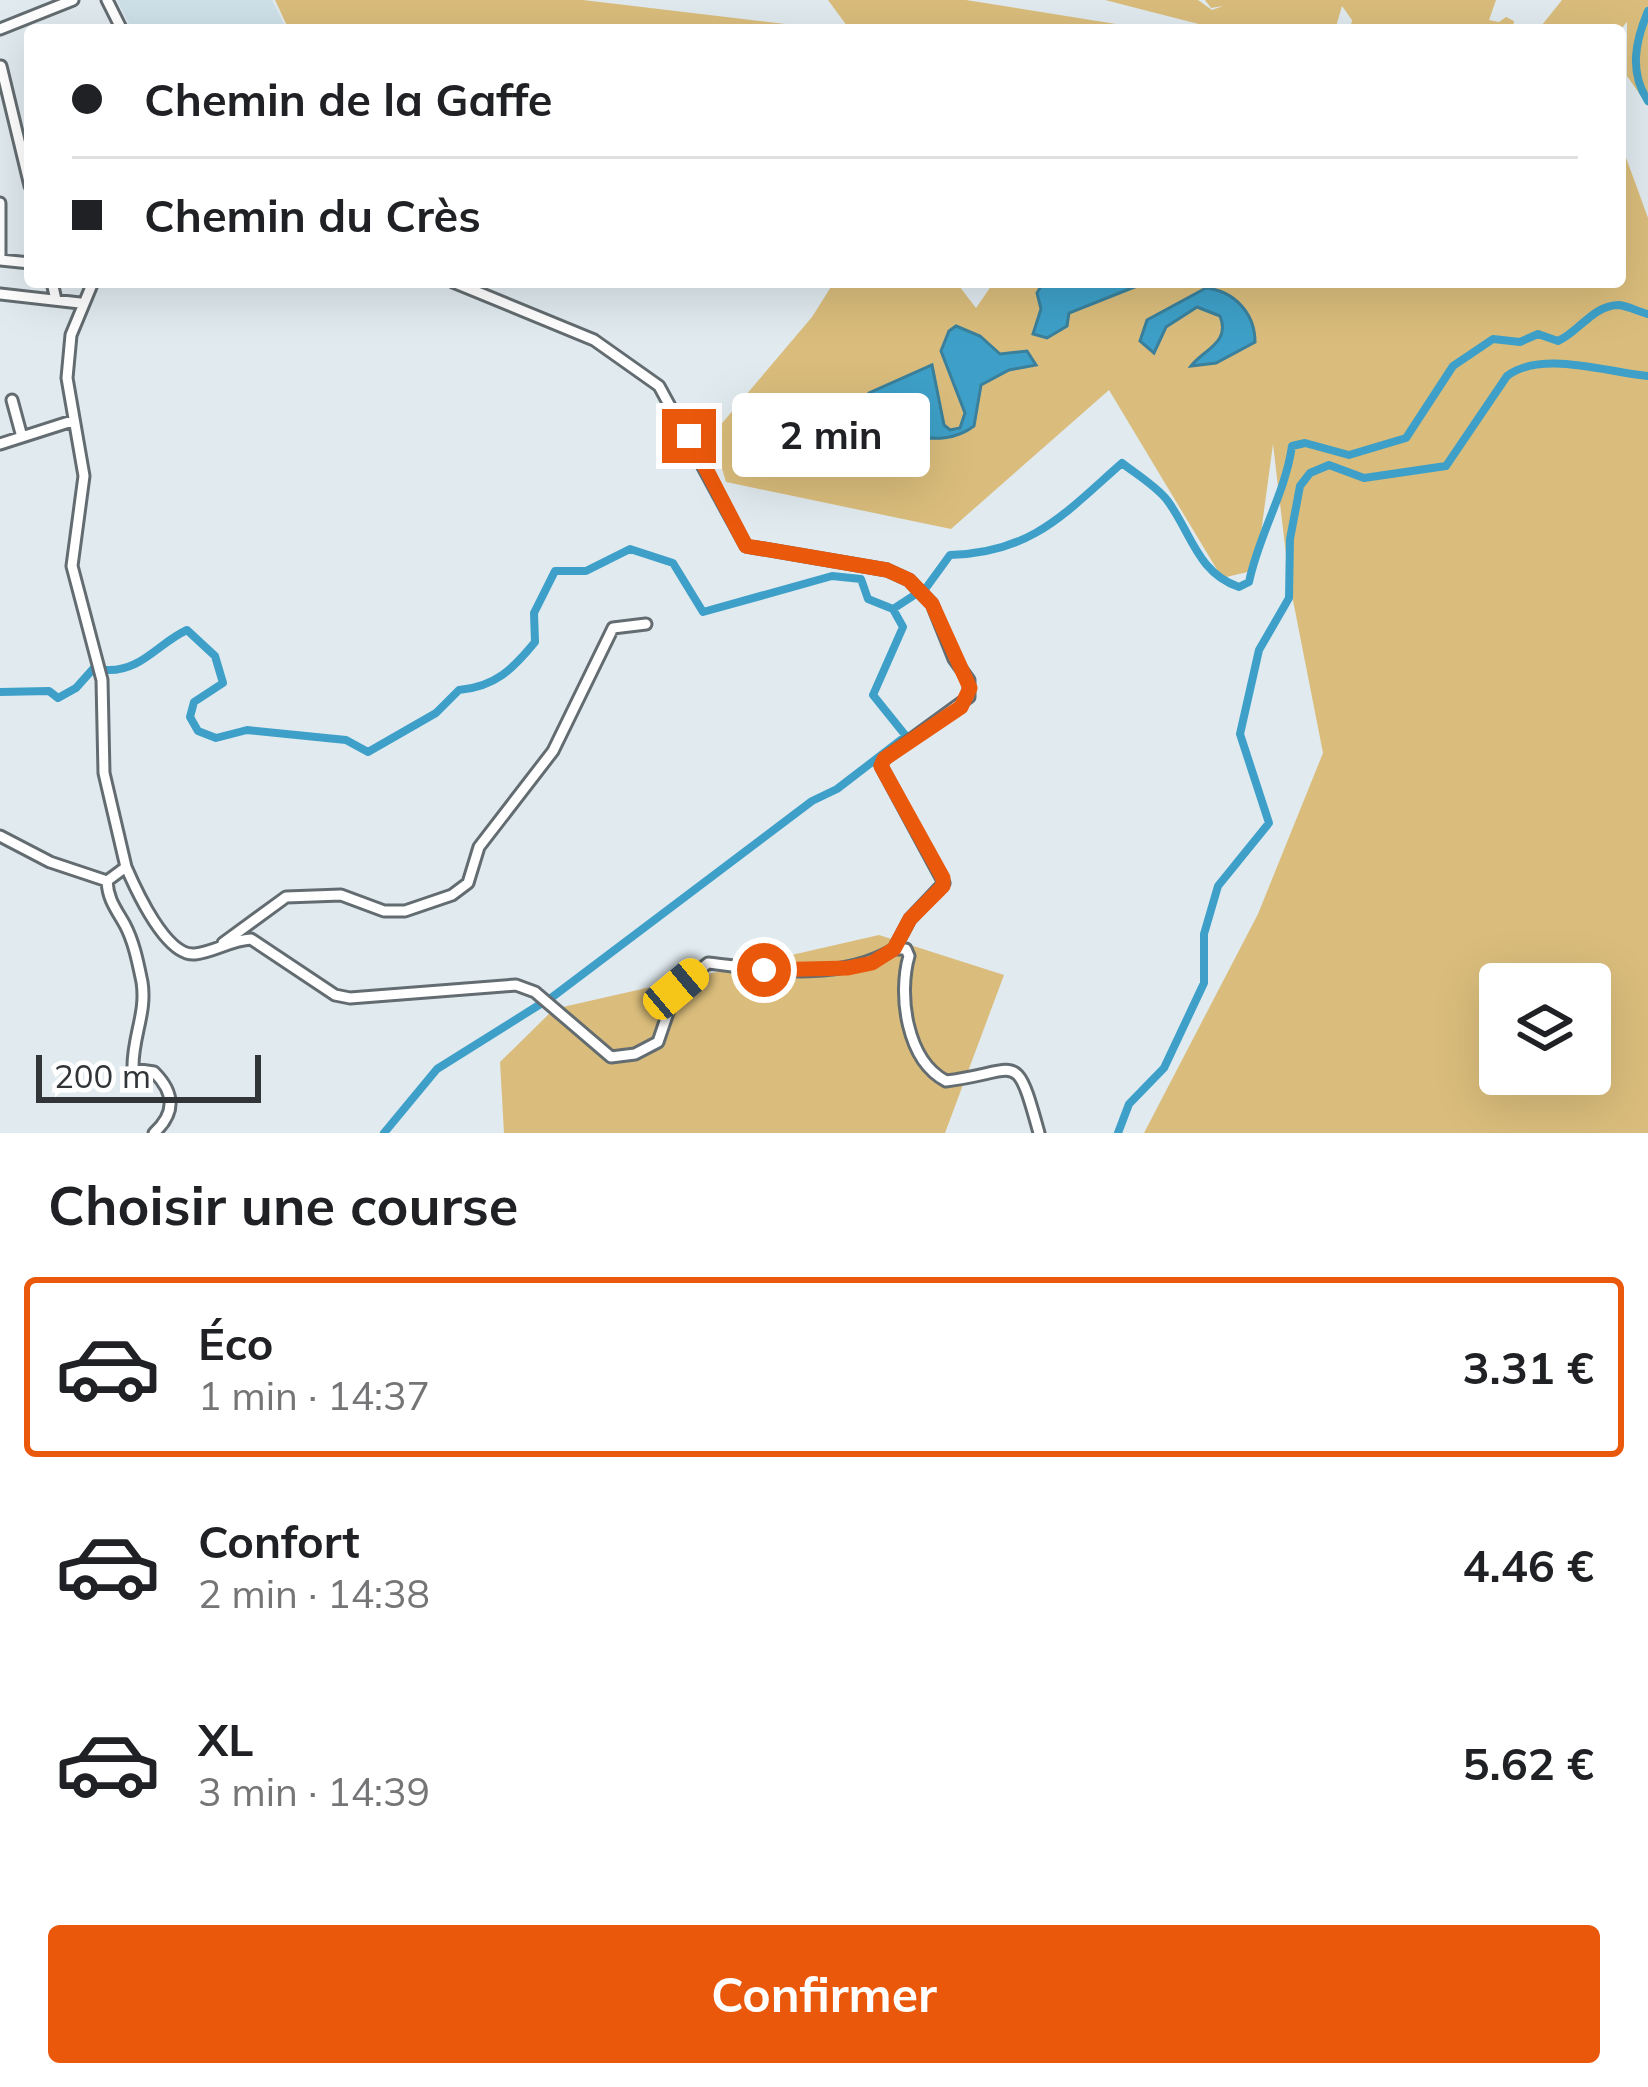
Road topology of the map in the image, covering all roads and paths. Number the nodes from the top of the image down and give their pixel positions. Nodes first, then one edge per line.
1 (74, 0) edge
2 (43, 13) junction
3 (47, 24) edge
4 (0, 29) edge
5 (2, 66) edge
6 (24, 160) edge
7 (0, 203) edge
8 (0, 257) edge
9 (53, 288) edge
10 (89, 288) edge
11 (468, 288) edge
12 (0, 294) edge
13 (56, 301) junction
14 (80, 303) junction
15 (12, 400) dead end
16 (72, 421) junction
17 (22, 437) junction
18 (0, 445) edge
19 (646, 624) dead end
20 (0, 836) edge
21 (126, 867) junction
22 (107, 880) junction
23 (218, 946) junction
24 (894, 949) junction
25 (154, 1133) edge
26 (1039, 1133) edge

1 - 2 street
2 - 3 street
2 - 4 street
5 - 6 street
7 - 8 street
9 - 13 street
10 - 14 street
11 - 24 street
12 - 13 street
13 - 14 street
14 - 16 street
15 - 17 street
16 - 17 street
16 - 21 street
17 - 18 street
19 - 23 street
20 - 22 street
21 - 22 street
21 - 23 street
22 - 25 street
23 - 24 street
24 - 26 street

